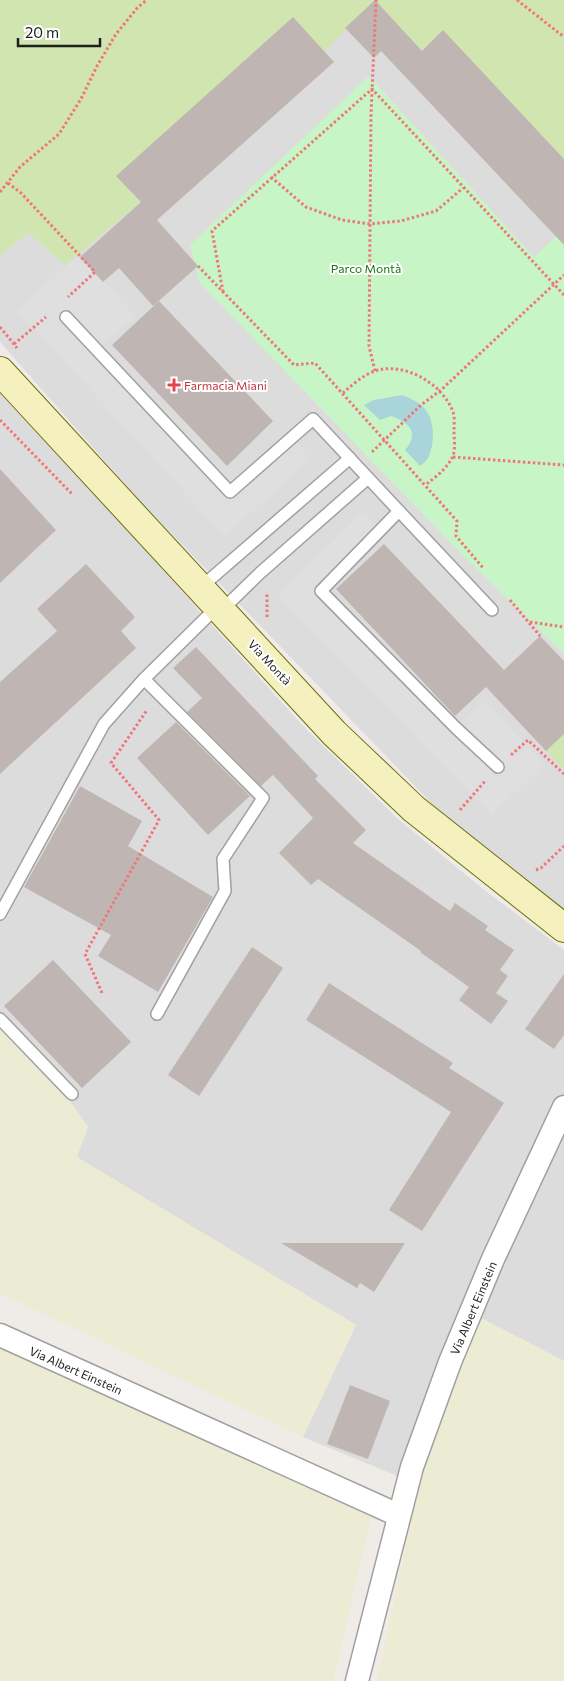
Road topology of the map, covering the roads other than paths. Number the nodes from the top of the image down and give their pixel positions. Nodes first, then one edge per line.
1 (66, 318) road end
2 (0, 372) edge
3 (350, 458) junction
4 (368, 478) junction
5 (399, 511) junction
6 (214, 601) junction
7 (492, 610) dead end
8 (144, 679) junction
9 (498, 767) road end
10 (0, 914) edge
11 (564, 928) edge
12 (157, 1014) dead end
13 (0, 1018) edge
14 (72, 1094) dead end
15 (564, 1107) edge
16 (0, 1335) edge
17 (398, 1515) junction
18 (357, 1681) edge

1 - 3 lane
2 - 6 main road, Via Montà
3 - 4 lane
3 - 6 lane
4 - 5 lane
4 - 6 lane
5 - 7 lane
5 - 9 lane
6 - 8 lane
6 - 11 main road, Via Montà
8 - 10 lane
8 - 12 lane
13 - 14 lane
15 - 17 street, Via Albert Einstein
16 - 17 street, Via Albert Einstein
17 - 18 street, Via Albert Einstein

